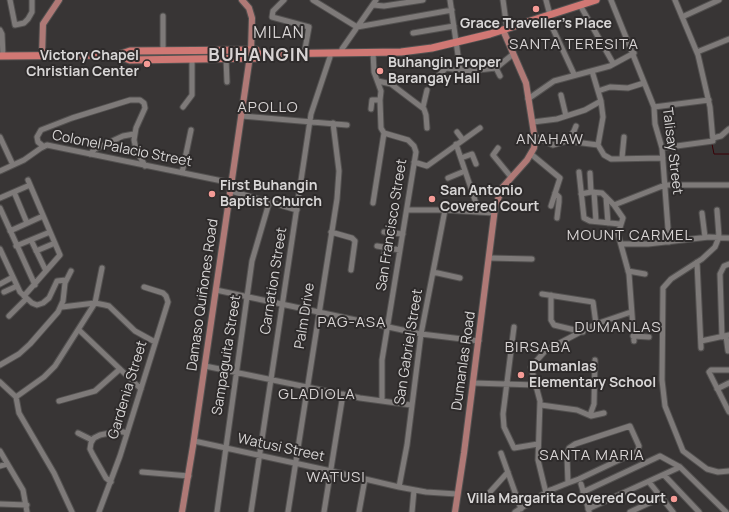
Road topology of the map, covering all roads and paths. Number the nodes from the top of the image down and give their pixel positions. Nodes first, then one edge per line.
1 (10, 0) edge
2 (32, 0) edge
3 (59, 0) edge
4 (242, 0) edge
5 (252, 0) edge
6 (284, 0) edge
7 (423, 0) edge
8 (450, 0) edge
9 (503, 0) edge
10 (546, 0) edge
11 (596, 0) edge
12 (611, 0) edge
13 (675, 0) edge
14 (719, 0) edge
15 (317, 1) edge
16 (374, 2) edge
17 (580, 5) junction
18 (247, 6) junction
19 (452, 10) junction
20 (548, 15) junction
21 (163, 16) dead end
22 (682, 16) junction
23 (454, 26) junction
24 (357, 27) junction
25 (505, 29) junction
26 (0, 30) edge
27 (413, 33) dead end
28 (1, 39) edge
29 (729, 39) edge
30 (456, 44) junction
31 (305, 49) junction
32 (342, 49) junction
33 (163, 51) junction
34 (370, 52) junction
35 (697, 52) junction
36 (250, 54) junction
37 (634, 54) junction
38 (117, 55) junction
39 (512, 55) junction
40 (2, 56) edge
41 (42, 56) junction
42 (330, 57) junction
43 (226, 58) junction
44 (192, 59) junction
45 (613, 63) junction
46 (496, 68) junction
47 (460, 69) junction
48 (592, 71) junction
49 (574, 74) junction
50 (500, 76) dead end
51 (436, 78) dead end
52 (227, 82) dead end
53 (378, 82) junction
54 (644, 83) junction
55 (427, 90) dead end
56 (598, 90) junction
57 (561, 95) dead end
58 (528, 98) junction
59 (380, 100) junction
60 (709, 100) junction
61 (601, 101) junction
62 (654, 107) junction
63 (183, 108) dead end
64 (423, 108) junction
65 (371, 109) dead end
66 (242, 116) junction
67 (566, 116) junction
68 (310, 122) junction
69 (533, 122) junction
70 (333, 123) junction
71 (348, 125) dead end
72 (576, 126) dead end
73 (427, 128) dead end
74 (480, 128) dead end
75 (729, 129) edge
76 (191, 130) dead end
77 (457, 132) dead end
78 (384, 133) junction
79 (134, 134) junction
80 (535, 136) junction
81 (624, 137) dead end
82 (0, 138) edge
83 (713, 139) junction
84 (463, 140) junction
85 (567, 141) junction
86 (456, 144) junction
87 (598, 145) junction
88 (43, 146) junction
89 (498, 148) dead end
90 (662, 148) junction
91 (90, 154) junction
92 (531, 154) junction
93 (461, 158) junction
94 (622, 158) junction
95 (663, 158) junction
96 (414, 162) junction
97 (476, 164) dead end
98 (13, 165) junction
99 (145, 166) junction
100 (0, 171) edge
101 (465, 171) junction
102 (579, 172) dead end
103 (182, 173) junction
104 (590, 173) dead end
105 (448, 178) dead end
106 (511, 178) junction
107 (232, 183) junction
108 (665, 185) junction
109 (729, 185) edge
110 (231, 191) junction
111 (14, 192) junction
112 (593, 192) junction
113 (555, 193) junction
114 (581, 194) junction
115 (606, 196) junction
116 (0, 198) edge
117 (269, 203) junction
118 (373, 203) dead end
119 (614, 205) junction
120 (551, 206) dead end
121 (0, 208) edge
122 (297, 210) junction
123 (407, 210) junction
124 (445, 210) junction
125 (717, 210) dead end
126 (479, 212) junction
127 (494, 213) junction
128 (702, 213) dead end
129 (43, 216) junction
130 (557, 218) dead end
131 (596, 221) junction
132 (26, 223) junction
133 (608, 223) junction
134 (620, 224) junction
135 (10, 231) junction
136 (50, 232) junction
137 (331, 232) junction
138 (384, 232) dead end
139 (403, 234) junction
140 (719, 236) junction
141 (705, 237) junction
142 (729, 238) edge
143 (31, 240) junction
144 (669, 242) junction
145 (55, 243) junction
146 (621, 244) junction
147 (16, 246) junction
148 (377, 246) dead end
149 (386, 248) junction
150 (400, 250) junction
151 (0, 251) edge
152 (36, 251) junction
153 (384, 258) dead end
154 (489, 258) junction
155 (532, 259) dead end
156 (697, 262) junction
157 (726, 265) edge
158 (102, 268) dead end
159 (71, 270) dead end
160 (351, 270) dead end
161 (46, 271) junction
162 (628, 271) junction
163 (433, 272) junction
164 (645, 274) dead end
165 (13, 277) junction
166 (460, 278) dead end
167 (66, 280) junction
168 (0, 284) edge
169 (35, 285) junction
170 (17, 286) junction
171 (144, 287) dead end
172 (216, 290) junction
173 (4, 292) dead end
174 (542, 294) dead end
175 (551, 295) junction
176 (247, 296) junction
177 (25, 297) junction
178 (95, 303) junction
179 (282, 304) junction
180 (62, 307) junction
181 (318, 311) junction
182 (631, 312) junction
183 (9, 316) dead end
184 (596, 324) junction
185 (387, 327) junction
186 (514, 327) dead end
187 (79, 330) junction
188 (583, 332) junction
189 (421, 334) junction
190 (725, 336) edge
191 (649, 337) dead end
192 (479, 341) junction
193 (701, 341) junction
194 (155, 342) junction
195 (701, 348) dead end
196 (728, 351) dead end
197 (595, 360) dead end
198 (0, 365) edge
199 (205, 366) junction
200 (120, 368) junction
201 (729, 370) edge
202 (237, 372) junction
203 (271, 379) junction
204 (0, 382) edge
205 (729, 382) edge
206 (473, 383) junction
207 (506, 385) junction
208 (536, 386) junction
209 (307, 387) junction
210 (141, 389) junction
211 (717, 389) junction
212 (343, 394) junction
213 (16, 397) junction
214 (60, 401) dead end
215 (382, 401) junction
216 (726, 401) edge
217 (411, 405) junction
218 (540, 405) junction
219 (729, 412) edge
220 (604, 413) dead end
221 (590, 415) junction
222 (78, 433) dead end
223 (127, 433) junction
224 (92, 440) junction
225 (194, 441) junction
226 (538, 444) junction
227 (225, 448) junction
228 (0, 451) edge
229 (501, 452) dead end
230 (260, 456) junction
231 (295, 463) junction
232 (7, 464) junction
233 (0, 466) edge
234 (680, 467) junction
235 (331, 471) junction
236 (729, 471) edge
237 (142, 472) dead end
238 (508, 472) junction
239 (664, 475) junction
240 (189, 476) junction
241 (365, 479) junction
242 (111, 482) junction
243 (649, 482) junction
244 (568, 483) junction
245 (581, 484) dead end
246 (399, 488) junction
247 (414, 490) junction
248 (490, 492) dead end
249 (583, 492) junction
250 (546, 493) junction
251 (457, 494) junction
252 (662, 497) junction
253 (0, 504) edge
254 (27, 505) junction
255 (521, 509) junction
256 (589, 511) edge
257 (723, 511) edge
258 (27, 512) edge
259 (72, 512) edge
260 (99, 512) edge
261 (182, 512) edge
262 (217, 512) edge
263 (251, 512) edge
264 (288, 512) edge
265 (324, 512) edge
266 (359, 512) edge
267 (412, 512) edge
268 (455, 512) edge
269 (516, 512) edge
270 (630, 512) edge
271 (673, 512) edge
272 (699, 512) edge

1 - 2 street
3 - 41 main road
4 - 18 main road
5 - 18 main road
6 - 31 street
7 - 16 street
8 - 19 street
9 - 25 street
10 - 20 street
11 - 17 highway
12 - 37 street, Talisay Street
13 - 22 street
14 - 22 street
15 - 24 street
16 - 24 street
17 - 20 highway
17 - 45 street
18 - 36 main road, Damaso Quiñones Road
19 - 23 street
19 - 24 street
20 - 25 highway
20 - 49 street
21 - 33 street
22 - 35 street
23 - 27 street
23 - 30 street
24 - 32 street
25 - 30 highway
25 - 39 main road
26 - 28 street
28 - 40 street
29 - 35 street
30 - 34 highway
30 - 47 street
31 - 32 highway
31 - 36 highway
32 - 34 highway
33 - 36 highway
33 - 38 highway
34 - 36 highway
34 - 42 highway
34 - 53 street
35 - 60 street
36 - 38 highway
36 - 42 highway
36 - 43 highway
36 - 66 main road, Damaso Quiñones Road
37 - 45 street
37 - 54 street, Talisay Street
38 - 41 highway
38 - 44 highway
39 - 46 street
39 - 58 main road
40 - 41 highway
42 - 68 street, Carnation Street
43 - 44 highway
43 - 52 street
44 - 63 street
45 - 48 street
46 - 47 street
46 - 50 street
47 - 51 street
48 - 49 street
48 - 56 street
49 - 58 street
53 - 59 street
53 - 64 street
54 - 56 street
54 - 62 street, Talisay Street
55 - 64 street
56 - 61 street
57 - 67 street
58 - 69 main road
59 - 65 street
59 - 78 street
60 - 62 street
60 - 83 street
61 - 67 street
61 - 87 street
62 - 90 street, Talisay Street
64 - 73 street
66 - 68 street
66 - 107 main road, Damaso Quiñones Road
67 - 69 street
68 - 70 street
68 - 122 street, Carnation Street
69 - 80 main road
70 - 71 street
70 - 137 street, Palm Drive
72 - 85 street
74 - 84 street
75 - 83 street
76 - 103 street
77 - 84 street
78 - 96 street, San Francisco Street
78 - 118 street
79 - 88 street
79 - 91 street
79 - 99 street
80 - 85 street
80 - 92 main road
81 - 94 street
82 - 98 street
83 - 90 street
84 - 86 street
85 - 87 street
86 - 93 street
86 - 96 street
87 - 94 street
88 - 91 street, Colonel Palacio Street
88 - 98 street, Colonel Palacio Street
89 - 106 street
90 - 95 street, Talisay Street
91 - 99 street, Colonel Palacio Street
92 - 106 main road, Dumanlas Road
92 - 113 street
93 - 97 street
93 - 101 street
94 - 95 street
95 - 108 street, Talisay Street
96 - 123 street, San Francisco Street
98 - 100 street, Colonel Palacio Street
99 - 103 street, Colonel Palacio Street
101 - 105 street
101 - 126 street
102 - 114 street
103 - 107 street, Colonel Palacio Street
104 - 112 street
106 - 127 main road, Dumanlas Road
107 - 110 main road, Damaso Quiñones Road
108 - 109 street
108 - 119 street
108 - 144 street, Talisay Street
110 - 117 street
110 - 172 main road, Damaso Quiñones Road
111 - 116 street
111 - 129 street
111 - 132 street
112 - 114 street
112 - 115 street
112 - 131 street
113 - 120 street
113 - 130 street
114 - 131 street
115 - 119 street
115 - 133 street
117 - 122 street
117 - 176 street, Sampaguita Street
119 - 134 street
121 - 135 street
122 - 179 street, Carnation Street
123 - 124 street
123 - 139 street, San Francisco Street
124 - 126 street
124 - 163 street, San Gabriel Street
125 - 140 street
126 - 127 street
127 - 154 main road, Dumanlas Road
128 - 141 street
129 - 132 street
129 - 136 street
131 - 133 street
132 - 135 street
133 - 134 street
134 - 146 street
135 - 147 street
136 - 143 street
136 - 145 street
137 - 160 street
137 - 181 street, Palm Drive
138 - 139 street
139 - 150 street, San Francisco Street
140 - 141 street
140 - 142 street
140 - 156 street
141 - 144 street
143 - 147 street
143 - 152 street
144 - 146 street
145 - 152 street
145 - 161 street
146 - 162 street
147 - 169 street
148 - 149 street
149 - 150 street
149 - 153 street
150 - 185 street, San Francisco Street
151 - 165 street
152 - 161 street
154 - 155 street
154 - 192 main road, Dumanlas Road
156 - 193 street
156 - 236 street
157 - 190 street
158 - 178 street
159 - 167 street
161 - 169 street
162 - 164 street
162 - 182 street
163 - 166 street
163 - 189 street, San Gabriel Street
165 - 168 street
165 - 170 street
167 - 177 street
167 - 180 street
169 - 177 street
170 - 173 street
170 - 177 street
171 - 194 street, Gardenia Street
172 - 176 street
172 - 199 main road, Damaso Quiñones Road
174 - 175 street
175 - 184 street
175 - 188 street
176 - 179 street
176 - 202 street, Sampaguita Street
177 - 183 street
178 - 180 street
178 - 187 street
178 - 194 street
179 - 181 street
179 - 203 street, Carnation Street
180 - 198 street
181 - 185 street
181 - 209 street, Palm Drive
182 - 184 street
182 - 191 street
184 - 188 street
185 - 189 street
185 - 215 street, San Francisco Street
186 - 207 street
187 - 200 street
187 - 213 street
188 - 208 street
189 - 192 street
189 - 217 street, San Gabriel Street
190 - 193 street
190 - 196 street
192 - 206 main road, Dumanlas Road
193 - 195 street
194 - 210 street, Gardenia Street
197 - 221 street
199 - 202 street
199 - 225 main road, Damaso Quiñones Road
200 - 210 street
200 - 214 street
201 - 211 street
202 - 203 street
202 - 227 street, Sampaguita Street
203 - 209 street
203 - 230 street, Carnation Street
204 - 213 street
205 - 211 street
206 - 207 street
206 - 251 main road, Dumanlas Road
207 - 208 street
207 - 226 street
208 - 218 street
209 - 212 street
209 - 231 street, Palm Drive
210 - 223 street, Gardenia Street
211 - 216 street
212 - 215 street
212 - 235 street
213 - 259 street
215 - 217 street
216 - 219 street
217 - 246 street, San Gabriel Street
218 - 221 street
218 - 226 street
220 - 221 street
222 - 224 street
223 - 224 street
223 - 242 street, Gardenia Street
224 - 242 street
225 - 227 street, Watusi Street
225 - 240 main road, Damaso Quiñones Road
226 - 250 street
227 - 230 street, Watusi Street
227 - 262 street, Sampaguita Street
228 - 232 street
229 - 238 street
230 - 231 street, Watusi Street
230 - 263 street, Carnation Street
231 - 235 street, Watusi Street
231 - 264 street, Palm Drive
232 - 233 street
232 - 254 street
234 - 239 street
234 - 249 street
234 - 257 street
235 - 241 street, Watusi Street
235 - 265 street
237 - 240 street
238 - 248 street
238 - 255 street
239 - 243 street
239 - 272 street
240 - 261 main road, Damaso Quiñones Road
241 - 246 street, Watusi Street
241 - 266 street
242 - 260 street, Gardenia Street
243 - 252 street
243 - 256 street
244 - 244 street
244 - 250 street
245 - 249 street
246 - 247 street, Watusi Street
247 - 251 street, Watusi Street
247 - 267 street
249 - 256 street
250 - 255 street
251 - 268 main road, Dumanlas Road
252 - 270 street
252 - 271 street
253 - 254 street
254 - 258 street
255 - 269 street

